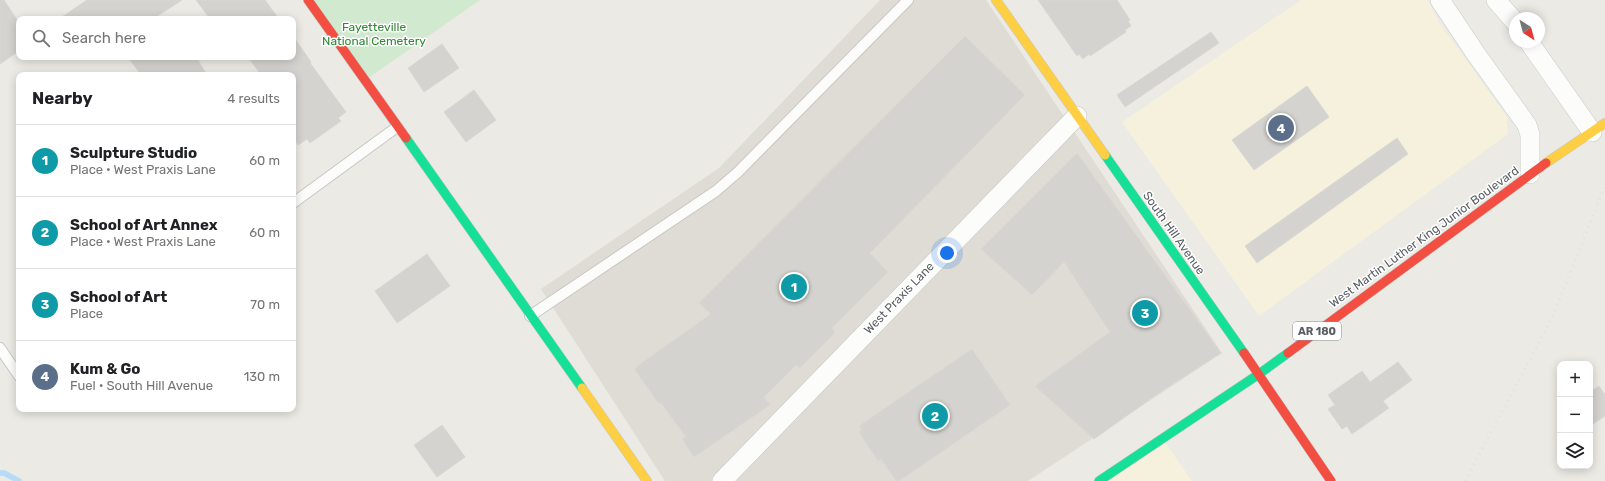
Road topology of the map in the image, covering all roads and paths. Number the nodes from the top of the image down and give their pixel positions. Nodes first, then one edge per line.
1 (308, 0) edge
2 (908, 0) edge
3 (996, 0) edge
4 (1440, 0) edge
5 (1496, 0) edge
6 (1509, 15) edge
7 (1534, 48) edge
8 (1077, 116) junction
9 (397, 127) junction
10 (1599, 127) edge
11 (1530, 174) junction
12 (296, 201) edge
13 (530, 316) junction
14 (0, 348) edge
15 (16, 372) edge
16 (1259, 374) junction
17 (647, 481) edge
18 (722, 481) edge
19 (1099, 481) edge
20 (1331, 481) edge

1 - 9 street
2 - 13 lane
3 - 8 street, South Hill Avenue
4 - 11 street
5 - 6 street
7 - 10 street
8 - 16 street, South Hill Avenue
8 - 18 street, West Praxis Lane
9 - 12 lane
9 - 13 street
10 - 11 street, West Martin Luther King Junior Boulevard / AR 180
11 - 16 street, West Martin Luther King Junior Boulevard / AR 180
13 - 17 street
14 - 15 lane
16 - 19 street, West Martin Luther King Junior Boulevard / AR 180
16 - 20 street, South Hill Avenue

